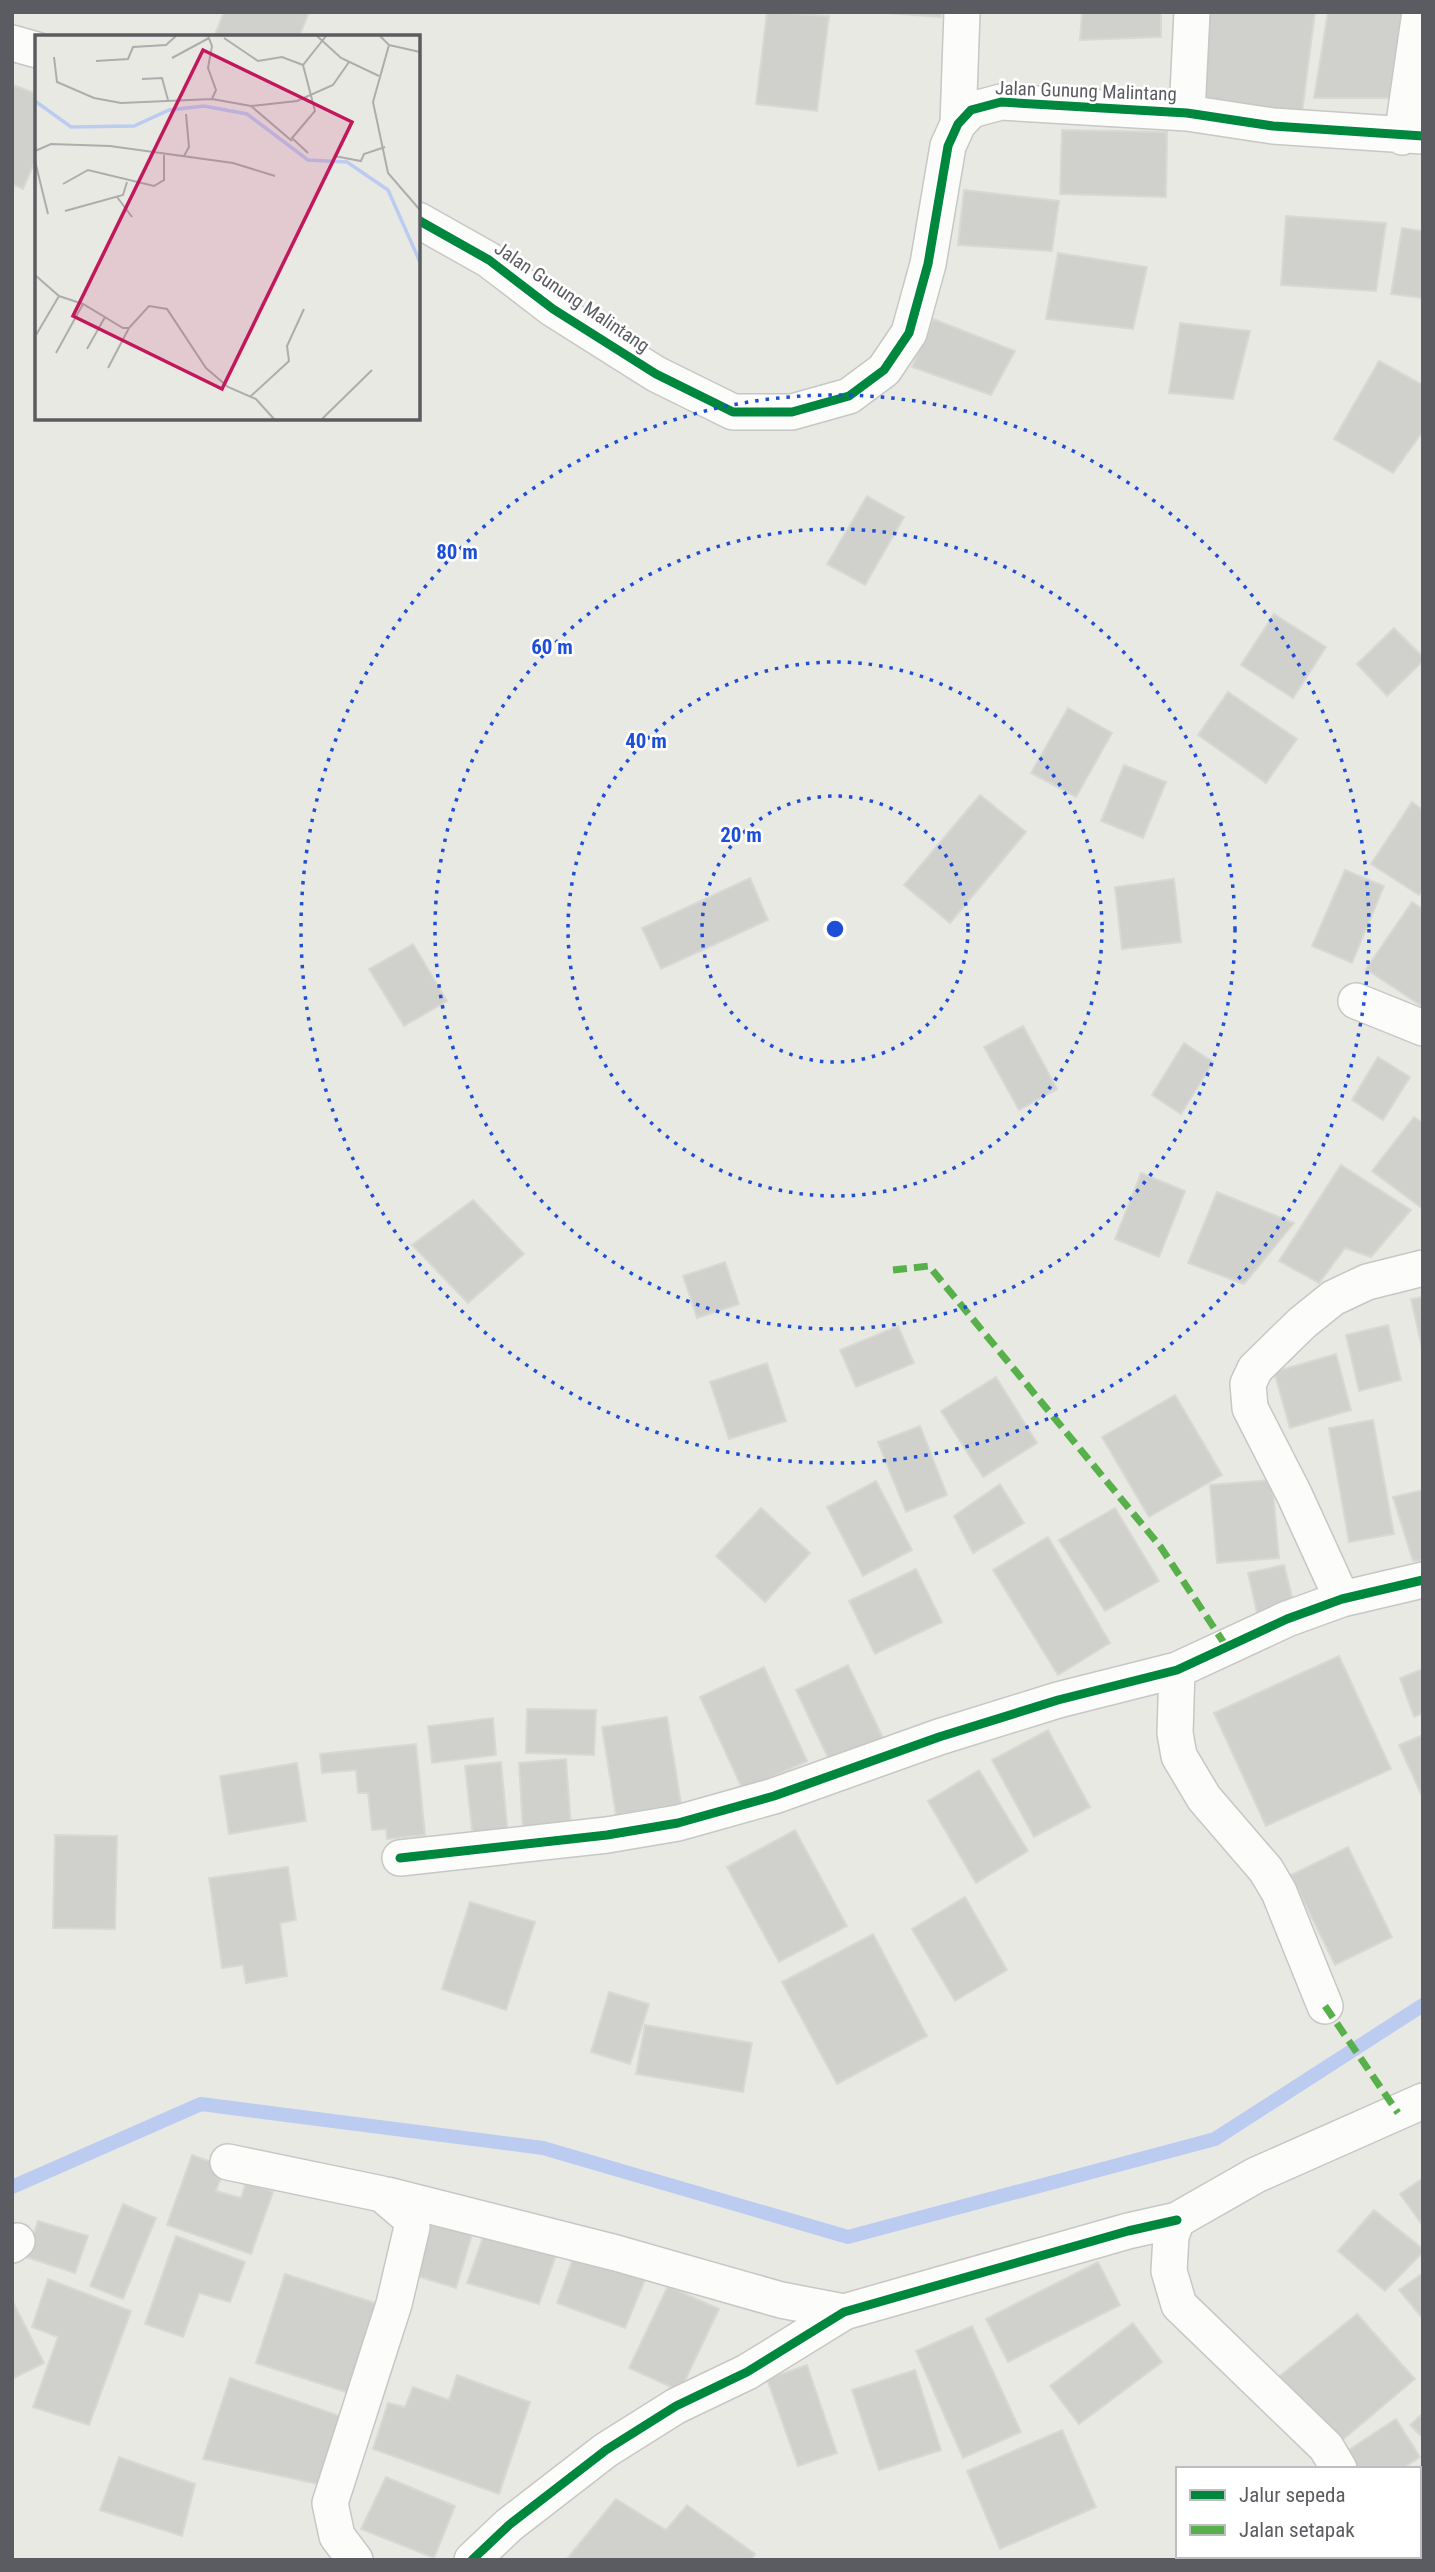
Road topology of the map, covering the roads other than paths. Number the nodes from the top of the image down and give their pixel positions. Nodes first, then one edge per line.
1 (962, 12) edge
2 (1192, 12) edge
3 (1420, 12) edge
4 (12, 43) edge
5 (35, 49) edge
6 (1187, 113) junction
7 (958, 124) junction
8 (1412, 137) edge
9 (420, 221) edge
10 (1356, 1002) dead end
11 (1423, 1028) edge
12 (1423, 1268) edge
13 (1423, 1580) edge
14 (1342, 1599) junction
15 (1177, 1670) junction
16 (400, 1858) dead end
17 (1325, 2006) dead end
18 (1423, 2101) edge
19 (228, 2162) dead end
20 (382, 2194) junction
21 (1177, 2220) junction
22 (845, 2312) junction
23 (1338, 2467) edge
24 (355, 2560) edge
25 (472, 2560) edge

1 - 7 street
2 - 6 street
3 - 8 street
4 - 5 street
6 - 7 street, Jalan Gunung Malintang
6 - 8 street, Jalan Gunung Malintang
7 - 9 street, Jalan Gunung Malintang
10 - 11 street
12 - 14 street
13 - 14 street
14 - 15 street
15 - 16 street
15 - 17 street
18 - 21 street
19 - 20 street
20 - 22 street
20 - 24 street
21 - 22 street
21 - 23 street
22 - 25 street

